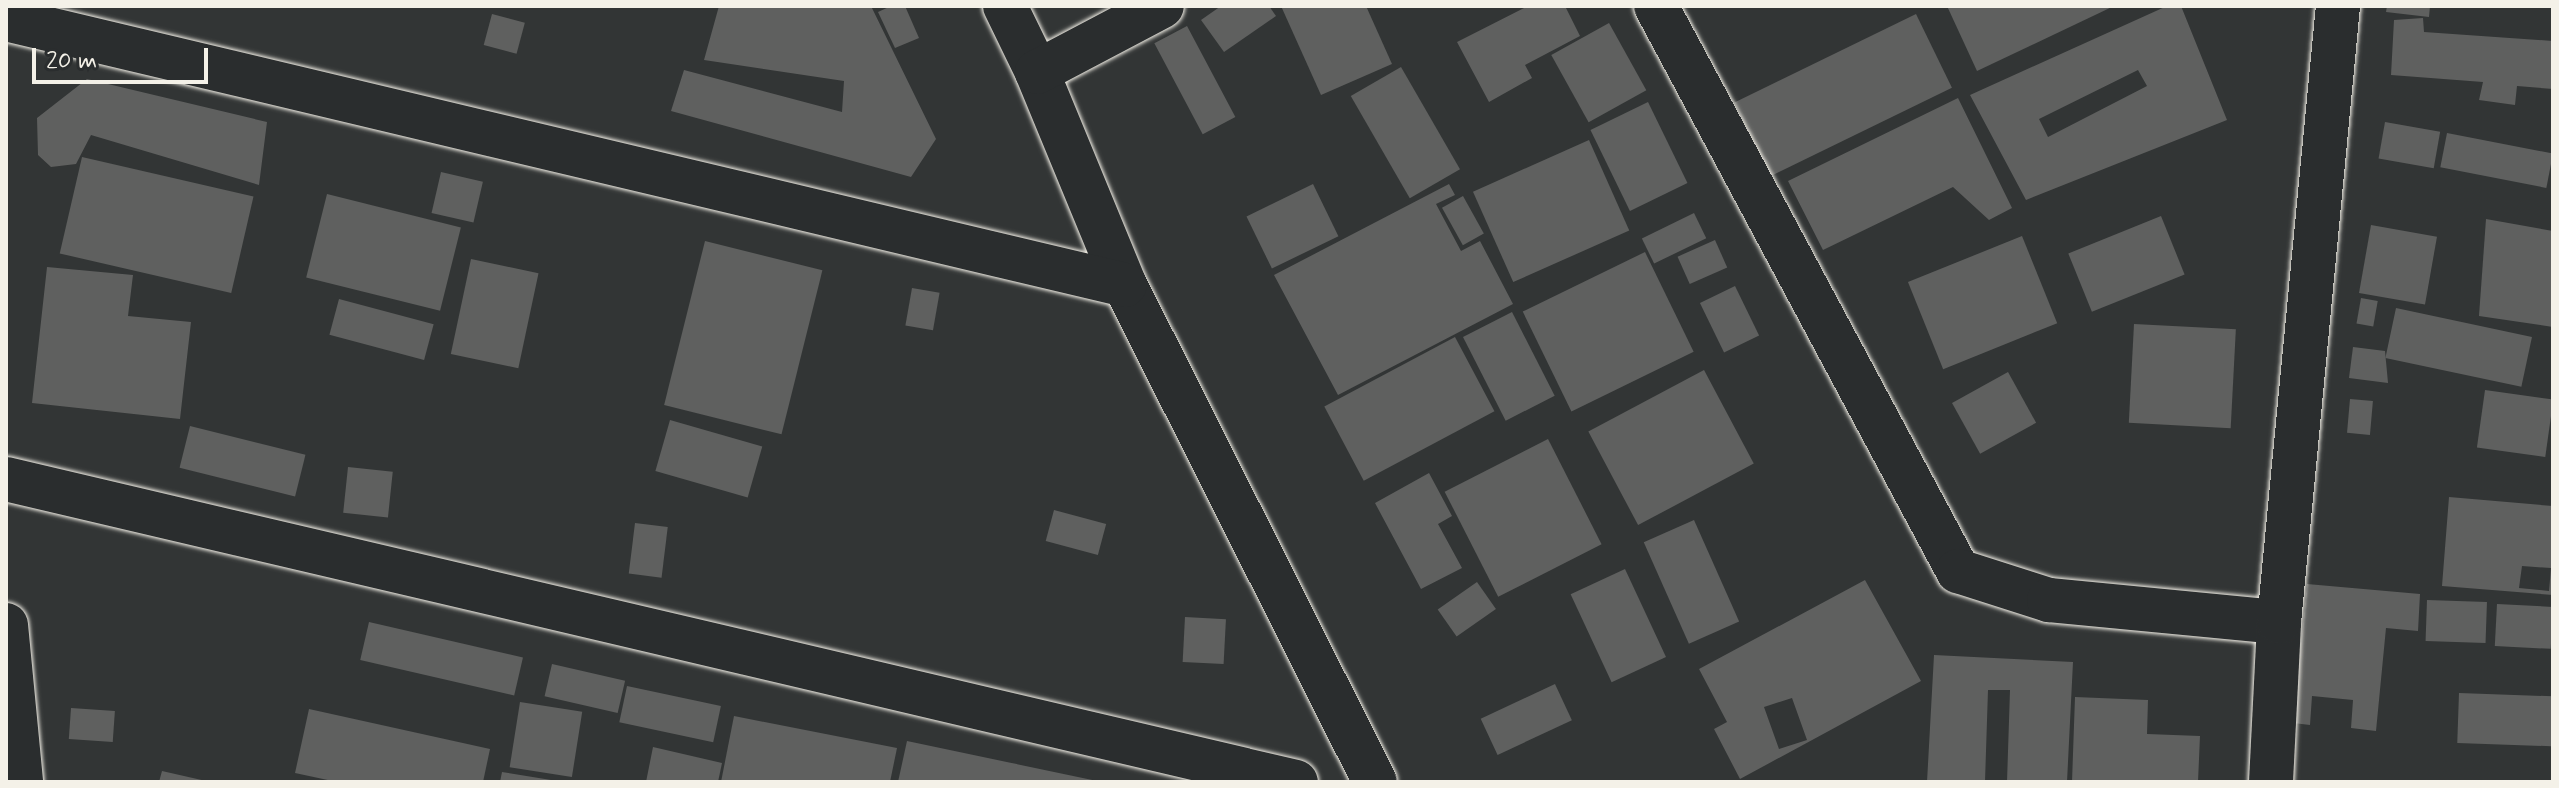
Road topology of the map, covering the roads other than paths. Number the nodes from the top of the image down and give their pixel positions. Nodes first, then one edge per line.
1 (1005, 6) edge
2 (1162, 6) edge
3 (1656, 6) edge
4 (2338, 6) edge
5 (6, 19) edge
6 (1037, 72) junction
7 (1125, 285) junction
8 (6, 479) edge
9 (2279, 622) junction
10 (6, 625) edge
11 (21, 782) edge
12 (1296, 782) edge
13 (1375, 782) edge
14 (2271, 782) edge

1 - 6 street
2 - 6 street
3 - 9 street
4 - 9 street
5 - 7 street
6 - 7 street
7 - 13 street
8 - 12 street
9 - 14 street
10 - 11 street

